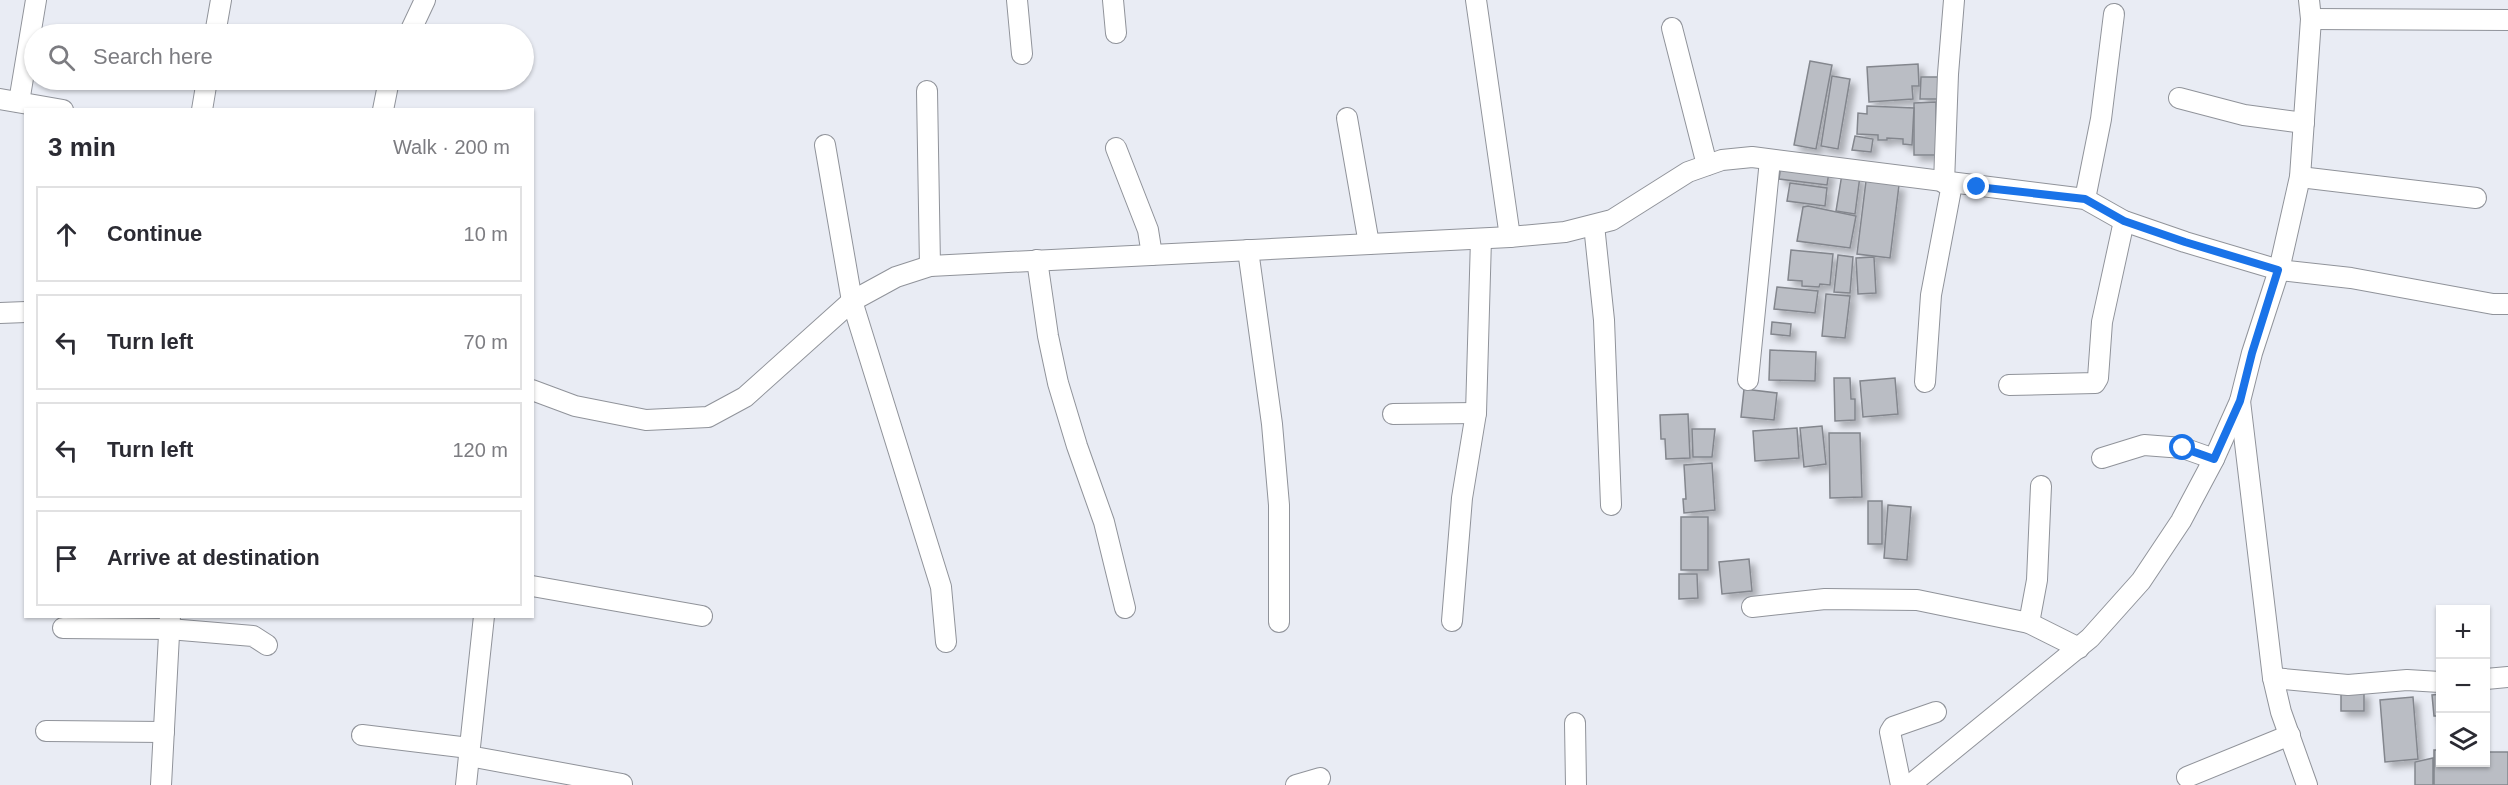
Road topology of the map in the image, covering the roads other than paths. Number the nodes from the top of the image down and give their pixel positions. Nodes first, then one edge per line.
1 (36, 0) edge
2 (221, 0) edge
3 (425, 0) edge
4 (1017, 0) edge
5 (1113, 0) edge
6 (1476, 0) edge
7 (1954, 0) edge
8 (2310, 9) edge
9 (2114, 14) dead end
10 (2508, 20) edge
11 (30, 24) edge
12 (217, 24) edge
13 (414, 24) edge
14 (1672, 28) dead end
15 (1116, 33) dead end
16 (24, 47) edge
17 (1022, 54) dead end
18 (205, 90) edge
19 (387, 90) edge
20 (927, 91) dead end
21 (2179, 98) dead end
22 (10, 101) edge
23 (51, 108) edge
24 (202, 108) edge
25 (383, 108) edge
26 (1347, 118) dead end
27 (2304, 123) junction
28 (825, 145) dead end
29 (1116, 148) dead end
30 (1770, 160) junction
31 (1707, 165) junction
32 (2300, 177) junction
33 (1948, 183) junction
34 (2476, 198) dead end
35 (2085, 199) junction
36 (2124, 221) junction
37 (1594, 225) junction
38 (1510, 237) junction
39 (1481, 239) junction
40 (1369, 244) junction
41 (1248, 250) junction
42 (1152, 255) junction
43 (1037, 260) junction
44 (930, 266) junction
45 (2278, 270) junction
46 (852, 301) junction
47 (2508, 304) edge
48 (24, 312) edge
49 (0, 313) edge
50 (1748, 380) dead end
51 (1925, 382) dead end
52 (2009, 385) dead end
53 (534, 391) edge
54 (2240, 401) junction
55 (1476, 413) junction
56 (1393, 414) dead end
57 (2102, 458) dead end
58 (2214, 459) junction
59 (2041, 486) dead end
60 (1611, 506) dead end
61 (534, 586) edge
62 (1752, 607) dead end
63 (1125, 608) dead end
64 (702, 616) dead end
65 (483, 618) edge
66 (1452, 621) dead end
67 (1279, 622) dead end
68 (170, 623) edge
69 (2029, 623) junction
70 (63, 628) dead end
71 (946, 642) dead end
72 (267, 645) dead end
73 (2079, 648) junction
74 (2508, 677) edge
75 (2273, 678) junction
76 (2490, 679) edge
77 (2436, 682) edge
78 (1936, 712) dead end
79 (1575, 723) dead end
80 (46, 731) dead end
81 (164, 732) junction
82 (362, 735) dead end
83 (2290, 735) junction
84 (469, 752) junction
85 (2187, 777) dead end
86 (1320, 778) dead end
87 (622, 784) edge
88 (161, 785) edge
89 (466, 785) edge
90 (1296, 785) edge
91 (1576, 785) edge
92 (1901, 785) edge
93 (1910, 785) edge
94 (2307, 785) edge

1 - 11 street
2 - 12 street
3 - 13 street
4 - 17 street
5 - 15 street
6 - 38 street
7 - 33 street
8 - 10 street
8 - 27 street
9 - 35 street
14 - 31 street
16 - 22 street
18 - 24 street
19 - 25 street
20 - 44 street
21 - 27 street
22 - 23 street
26 - 40 street
27 - 32 street
28 - 46 street
29 - 42 street
30 - 31 street
30 - 33 street
30 - 50 street
31 - 37 street
32 - 34 street
32 - 45 street
33 - 35 street
33 - 51 street
35 - 36 street
36 - 45 street
36 - 52 street
37 - 38 street
37 - 60 street
38 - 39 street
39 - 40 street
39 - 55 street
40 - 41 street
41 - 42 street
41 - 67 street
42 - 43 street
43 - 44 street
43 - 63 street
44 - 46 street
45 - 47 street
45 - 54 street
46 - 53 street
46 - 71 street
48 - 49 street
54 - 58 street
54 - 75 street
55 - 56 street
55 - 66 street
57 - 58 street
58 - 73 street
59 - 69 street
61 - 64 street
62 - 69 street
65 - 84 street
68 - 70 street
68 - 72 street
68 - 81 street
69 - 73 street
73 - 93 street
74 - 76 street
75 - 77 street
75 - 83 street
78 - 92 street
79 - 91 street
80 - 81 street
81 - 88 street
82 - 84 street
83 - 85 street
83 - 94 street
84 - 87 street
84 - 89 street
86 - 90 street

